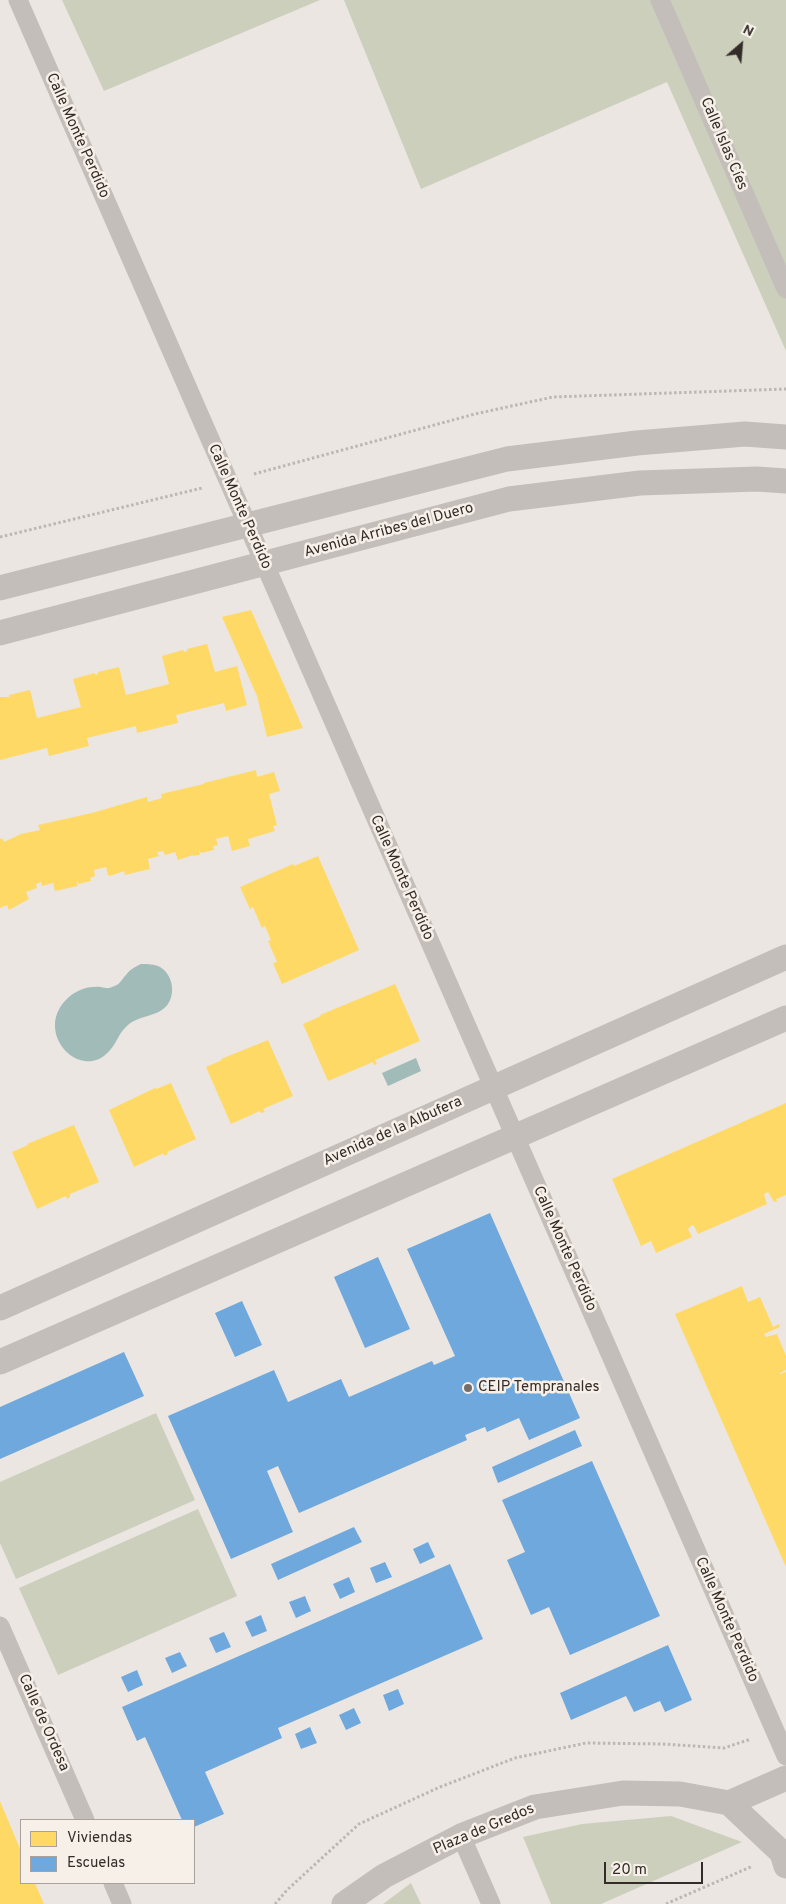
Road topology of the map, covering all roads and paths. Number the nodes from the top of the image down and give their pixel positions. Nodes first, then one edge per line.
1 (18, 0) edge
2 (660, 0) edge
3 (786, 289) edge
4 (786, 389) edge
5 (786, 437) edge
6 (786, 481) edge
7 (227, 482) junction
8 (246, 525) junction
9 (0, 537) edge
10 (264, 564) junction
11 (0, 588) edge
12 (0, 633) edge
13 (786, 957) edge
14 (786, 1018) edge
15 (493, 1088) junction
16 (514, 1137) junction
17 (0, 1308) edge
18 (0, 1362) edge
19 (0, 1626) edge
20 (786, 1756) edge
21 (786, 1778) edge
22 (729, 1803) junction
23 (85, 1819) edge
24 (461, 1836) junction
25 (784, 1860) edge
26 (113, 1884) edge
27 (122, 1904) edge
28 (344, 1904) edge
29 (491, 1904) edge
30 (666, 1904) edge

1 - 7 street, Calle Monte Perdido
2 - 3 street, Calle Islas Cíes
4 - 7 path
5 - 8 street
6 - 10 street, Avenida Arribes del Duero
7 - 8 street, Calle Monte Perdido
7 - 9 path
8 - 10 street, Calle Monte Perdido
8 - 11 street
10 - 12 street, Avenida Arribes del Duero
10 - 15 street, Calle Monte Perdido
13 - 15 street, Avenida de la Albufera
14 - 16 street
15 - 16 street, Calle Monte Perdido
15 - 17 street, Avenida de la Albufera
16 - 18 street
16 - 20 street, Calle Monte Perdido
19 - 23 street, Calle de Ordesa
21 - 22 street
22 - 24 street, Plaza de Gredos
22 - 25 street
24 - 28 street, Plaza de Gredos
24 - 29 street
25 - 30 path
26 - 27 street

